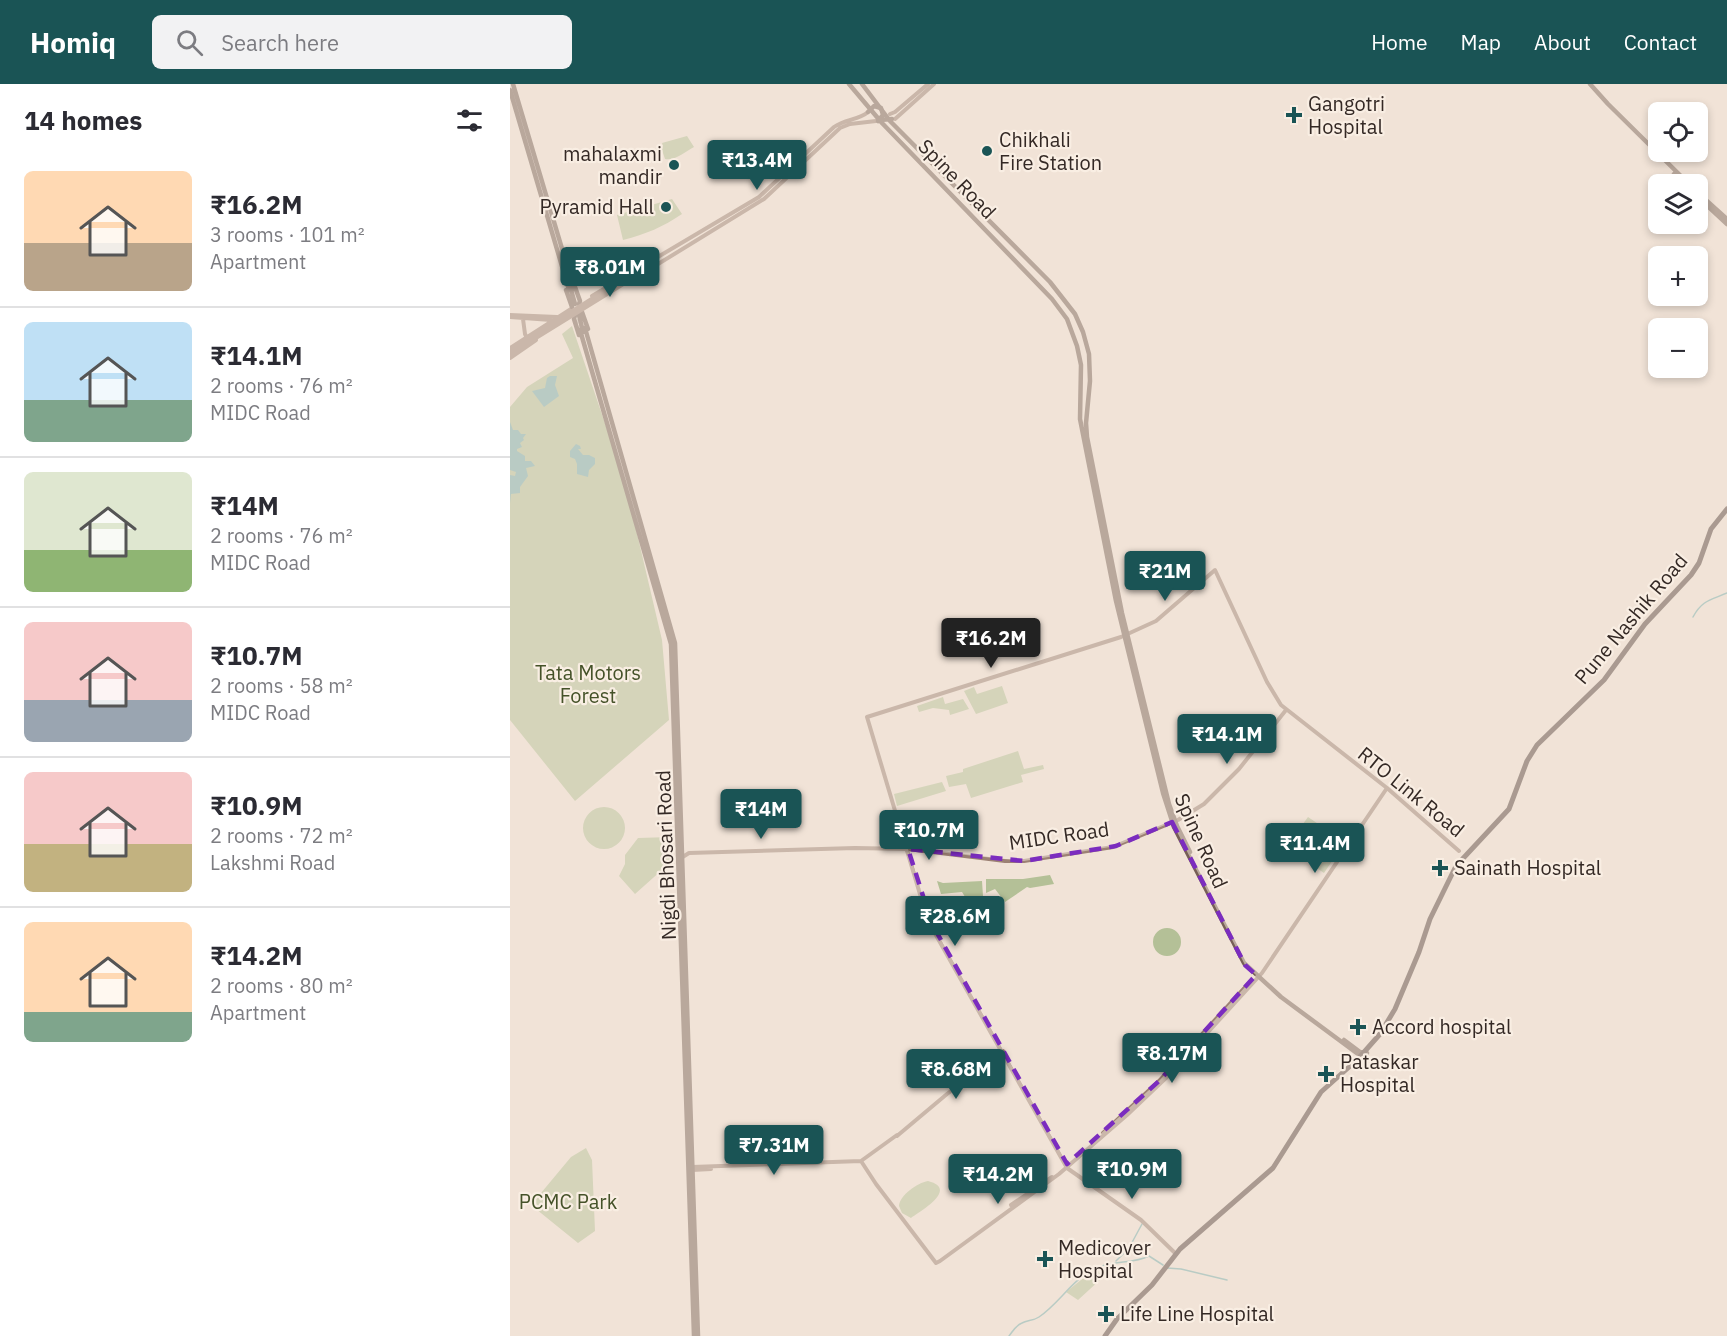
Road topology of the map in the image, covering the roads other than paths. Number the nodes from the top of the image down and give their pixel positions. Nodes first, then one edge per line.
1 (513, 84) edge
2 (849, 84) edge
3 (860, 84) edge
4 (931, 84) edge
5 (1589, 84) edge
6 (510, 90) edge
7 (880, 107) junction
8 (868, 112) joint
9 (892, 116) junction
10 (878, 121) junction
11 (1643, 141) junction
12 (932, 162) junction
13 (1674, 174) edge
14 (1678, 174) edge
15 (1708, 204) edge
16 (1727, 221) edge
17 (556, 248) junction
18 (563, 253) junction
19 (634, 275) junction
20 (575, 306) junction
21 (579, 313) junction
22 (510, 315) edge
23 (562, 316) junction
24 (523, 319) junction
25 (529, 319) junction
26 (553, 320) junction
27 (560, 324) junction
28 (576, 325) junction
29 (524, 329) junction
30 (583, 329) tunnel mouth
31 (527, 337) junction
32 (531, 343) junction
33 (510, 352) edge
34 (599, 384) junction
35 (1097, 497) junction
36 (1727, 511) edge
37 (1124, 637) junction
38 (1285, 710) junction
39 (1386, 788) junction
40 (1173, 820) junction
41 (895, 848) junction
42 (907, 848) junction
43 (770, 850) junction
44 (679, 851) junction
45 (1461, 853) junction
46 (679, 858) junction
47 (1259, 974) junction
48 (1003, 1051) junction
49 (1364, 1054) junction
50 (862, 1163) junction
51 (1067, 1167) junction
52 (690, 1168) junction
53 (1177, 1255) junction
54 (696, 1336) edge
55 (1106, 1336) edge

1 - 18 main road
2 - 35 main road, Spine Road
3 - 7 main road
3 - 12 main road, Spine Road
4 - 9 main road
5 - 11 main road
6 - 17 main road
7 - 8 main road, bridge
7 - 9 main road, bridge
7 - 10 main road, bridge
8 - 19 main road
9 - 10 main road, bridge
9 - 12 main road
10 - 19 main road
11 - 13 main road
11 - 14 main road
12 - 35 main road, Spine Road
15 - 16 main road
17 - 18 main road
17 - 20 main road
18 - 20 main road
19 - 20 main road
19 - 21 main road
19 - 23 main road, bridge
19 - 33 main road, bridge
20 - 21 main road
20 - 21 main road
20 - 23 main road
21 - 27 main road
21 - 28 main road
21 - 34 main road
22 - 23 main road, bridge
22 - 24 main road
23 - 26 main road
23 - 33 main road, bridge
24 - 25 main road
24 - 29 main road
25 - 26 main road
25 - 29 main road
26 - 27 main road
26 - 31 main road
27 - 28 main road
27 - 32 main road
28 - 34 main road
29 - 31 main road
30 - 34 main road
31 - 32 main road
31 - 33 main road
32 - 33 main road
34 - 44 main road, Nigdi Bhosari Road
35 - 37 main road, Spine Road
36 - 45 highway, Pune Nashik Road
36 - 49 highway, Pune Nashik Road
37 - 38 main road, RTO Link Road
37 - 40 main road, Spine Road
37 - 42 main road
38 - 39 main road, RTO Link Road
38 - 40 main road, MIDC Road
39 - 45 main road, RTO Link Road
39 - 47 main road
40 - 42 main road, MIDC Road
40 - 47 main road, Spine Road
41 - 42 main road, MIDC Road
41 - 43 main road, MIDC Road
41 - 43 main road, MIDC Road
42 - 48 main road
43 - 44 main road, MIDC Road
43 - 46 main road
44 - 46 main road, Nigdi Bhosari Road
45 - 49 highway, Pune Nashik Road
46 - 52 main road, Nigdi Bhosari Road
47 - 49 main road, Spine Road
47 - 51 main road
48 - 50 main road
48 - 51 main road
49 - 53 highway, Pune Nashik Road
50 - 51 main road
50 - 52 main road
51 - 53 main road
52 - 54 main road, Nigdi Bhosari Road
53 - 55 highway, Pune Nashik Road

